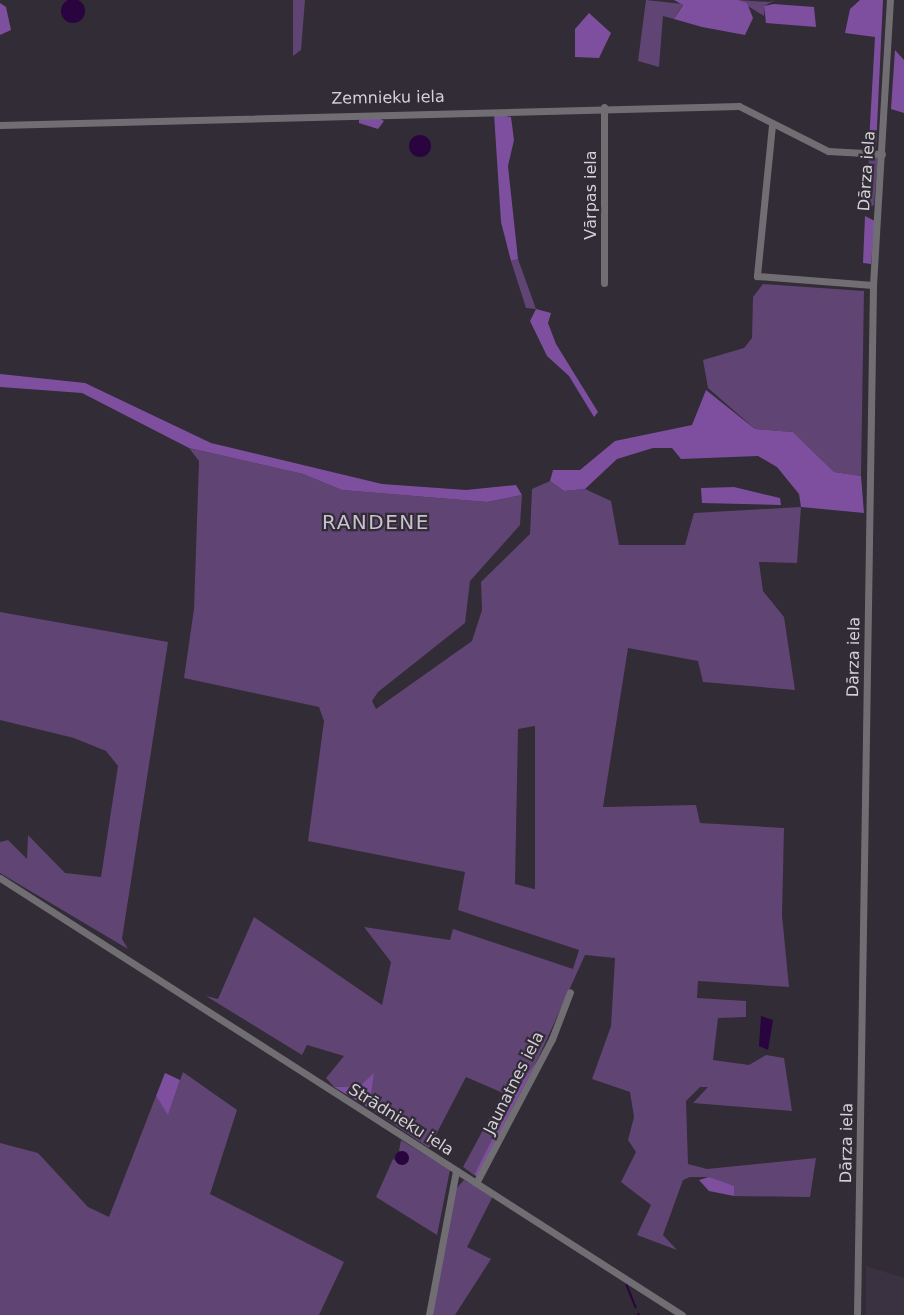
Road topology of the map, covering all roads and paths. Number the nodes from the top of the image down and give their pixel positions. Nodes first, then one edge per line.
1 (890, 0) edge
2 (604, 107) junction
3 (0, 125) edge
4 (772, 125) junction
5 (882, 154) junction
6 (604, 283) dead end
7 (873, 285) junction
8 (0, 878) edge
9 (570, 993) dead end
10 (456, 1171) junction
11 (476, 1183) junction
12 (429, 1315) edge
13 (682, 1315) edge
14 (857, 1315) edge

1 - 5 street, Dārza iela
2 - 3 street, Zemnieku iela
2 - 4 street, Zemnieku iela
2 - 6 street, Vārpas iela
4 - 5 street, Zemnieku iela
4 - 7 street
5 - 7 street, Dārza iela
7 - 14 street, Dārza iela
8 - 10 street, Strādnieku iela
9 - 11 street, Jaunatnes iela
10 - 11 street, Strādnieku iela
10 - 12 street
11 - 13 street, Strādnieku iela

